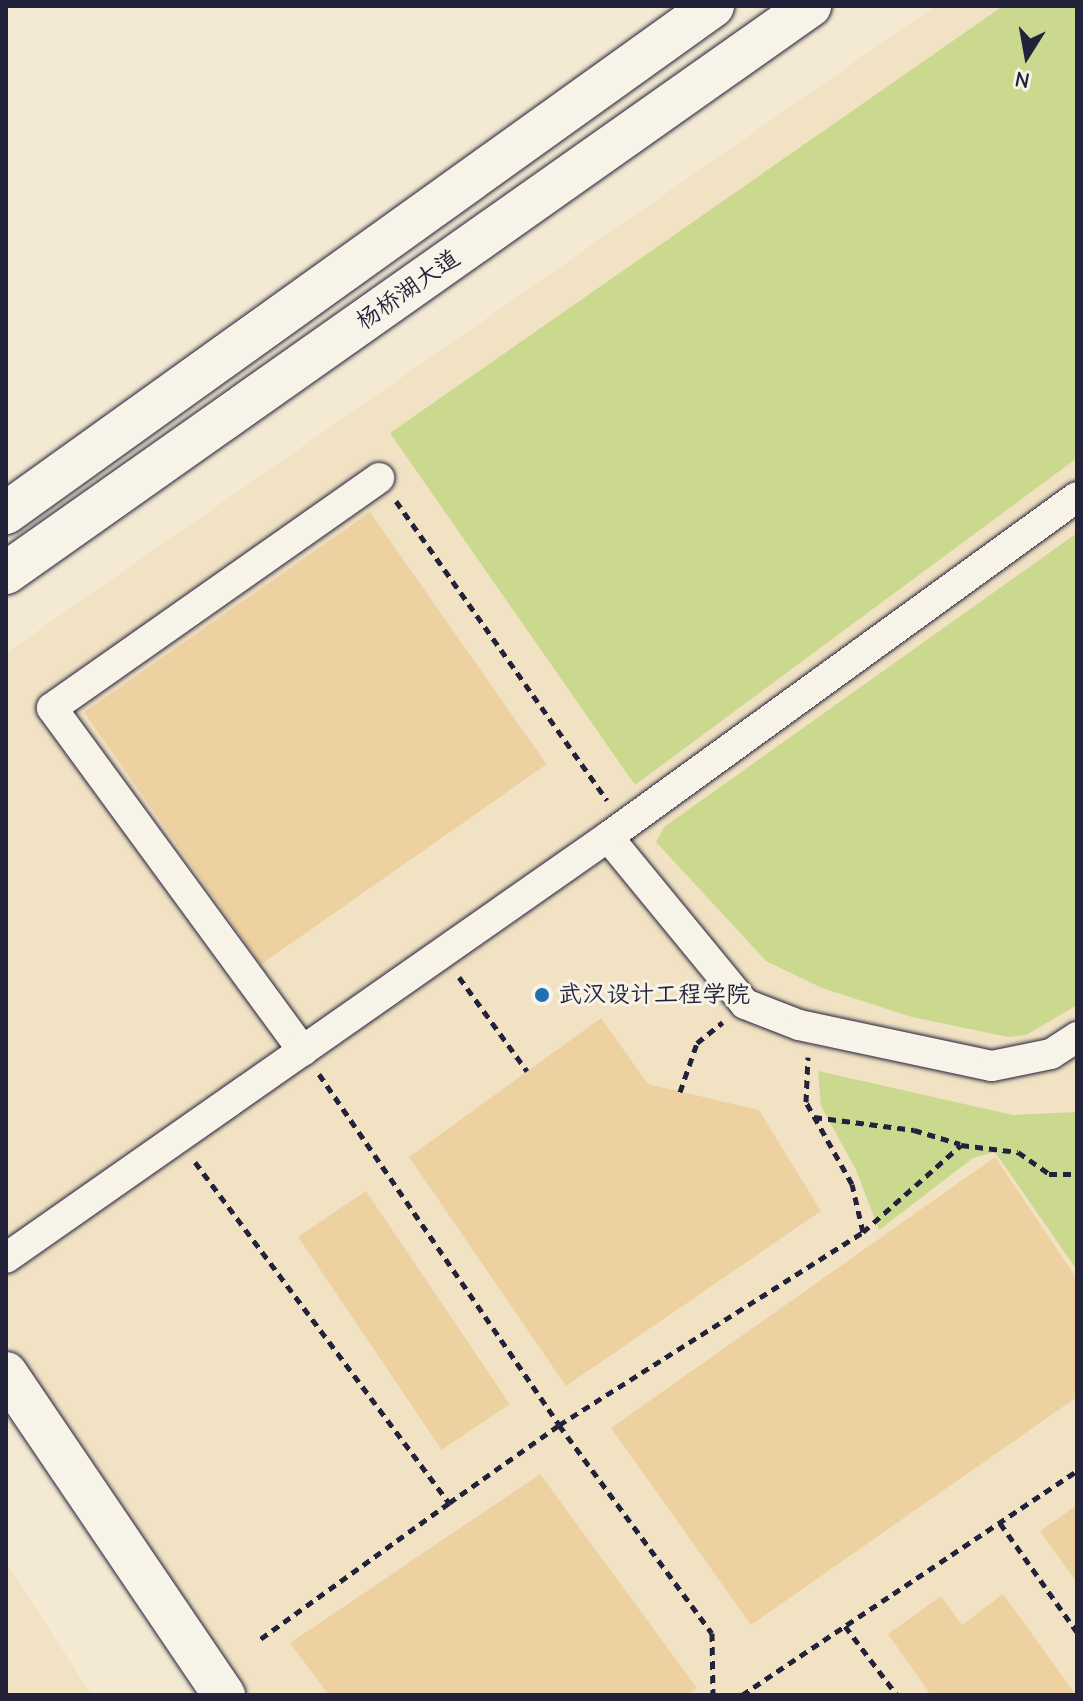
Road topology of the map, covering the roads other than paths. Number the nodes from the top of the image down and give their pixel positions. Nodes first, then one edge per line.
1 (713, 6) edge
2 (810, 6) edge
3 (379, 478) road end
4 (1077, 497) edge
5 (6, 513) edge
6 (6, 573) edge
7 (616, 831) junction
8 (1077, 1037) edge
9 (303, 1051) junction
10 (6, 1258) edge
11 (6, 1373) edge
12 (224, 1695) edge

1 - 5 main road
2 - 6 main road, 杨桥湖大道
3 - 9 street
4 - 7 street
7 - 8 street
7 - 9 street
9 - 10 street
11 - 12 main road

